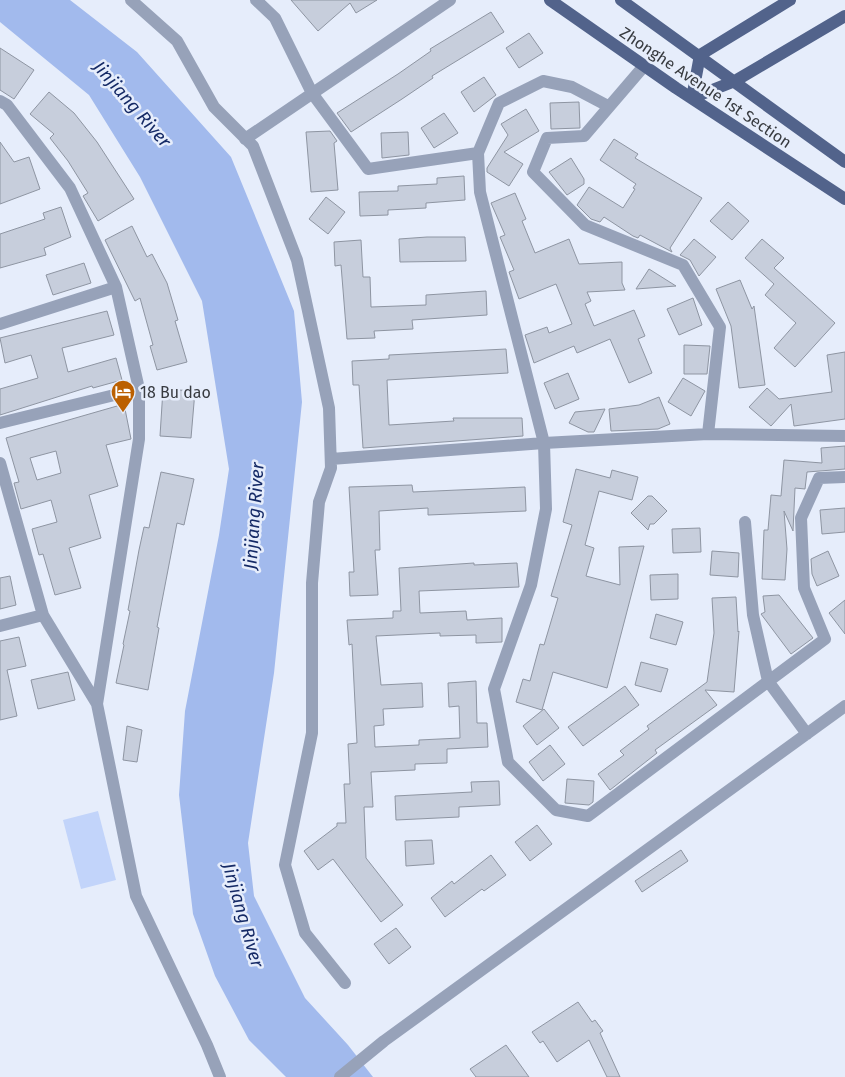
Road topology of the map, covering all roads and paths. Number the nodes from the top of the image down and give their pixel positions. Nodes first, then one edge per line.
1 (131, 0) edge
2 (256, 0) edge
3 (450, 0) edge
4 (550, 0) edge
5 (621, 0) edge
6 (790, 0) edge
7 (845, 16) edge
8 (700, 55) junction
9 (644, 66) junction
10 (735, 81) junction
11 (312, 93) junction
12 (692, 98) junction
13 (0, 101) edge
14 (608, 106) junction
15 (245, 139) junction
16 (478, 153) junction
17 (845, 162) edge
18 (845, 199) edge
19 (116, 287) junction
20 (0, 324) edge
21 (138, 390) junction
22 (0, 423) edge
23 (708, 434) junction
24 (845, 436) edge
25 (544, 443) junction
26 (331, 459) junction
27 (0, 464) edge
28 (845, 477) edge
29 (745, 522) dead end
30 (43, 616) junction
31 (0, 626) edge
32 (768, 681) junction
33 (97, 704) junction
34 (845, 706) edge
35 (807, 734) junction
36 (345, 983) dead end
37 (220, 1077) edge
38 (340, 1077) edge

1 - 15 street
2 - 11 street
3 - 11 street
4 - 9 main road, Zhonghe Avenue 1st Section
5 - 8 main road, Zhonghe Avenue 1st Section
6 - 8 main road
7 - 10 main road
8 - 10 main road, Zhonghe Avenue 1st Section
8 - 12 main road
9 - 12 main road, Zhonghe Avenue 1st Section
9 - 14 street
10 - 12 main road
10 - 17 main road, Zhonghe Avenue 1st Section
11 - 15 street
11 - 16 street
12 - 18 main road, Zhonghe Avenue 1st Section
13 - 19 street
14 - 16 street
14 - 23 street
15 - 26 street
16 - 25 street
19 - 20 street
19 - 21 street
21 - 22 street
21 - 33 street
23 - 24 street
23 - 25 street
25 - 26 street
25 - 32 street
26 - 36 street
27 - 30 street
28 - 32 street
29 - 32 street
30 - 31 street
30 - 33 street
32 - 35 street
33 - 37 street
34 - 35 street
35 - 38 street

